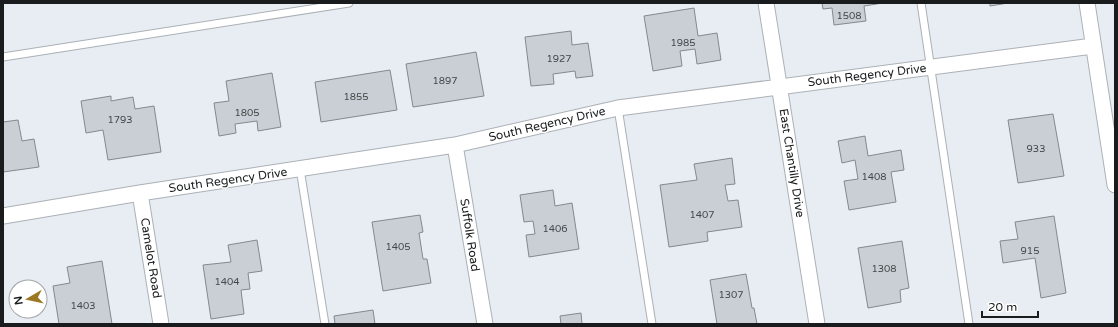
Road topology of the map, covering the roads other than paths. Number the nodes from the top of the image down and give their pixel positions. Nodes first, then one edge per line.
1 (349, 3) edge
2 (766, 3) edge
3 (921, 3) edge
4 (1087, 3) edge
5 (1093, 46) junction
6 (3, 57) edge
7 (931, 67) junction
8 (780, 87) junction
9 (618, 108) junction
10 (455, 145) junction
11 (300, 169) junction
12 (1115, 185) edge
13 (140, 193) junction
14 (3, 216) edge
15 (161, 324) edge
16 (325, 324) edge
17 (485, 324) edge
18 (652, 324) edge
19 (817, 324) edge
20 (969, 324) edge

1 - 6 lane
2 - 8 street, East Chantilly Drive
3 - 7 lane
4 - 5 street
5 - 7 street, South Regency Drive
5 - 12 street
7 - 8 street, South Regency Drive
7 - 20 lane
8 - 9 street, South Regency Drive
8 - 19 street, East Chantilly Drive
9 - 10 street, South Regency Drive
9 - 18 lane
10 - 11 street, South Regency Drive
10 - 17 street, Suffolk Road
11 - 13 street, South Regency Drive
11 - 16 lane
13 - 14 street, South Regency Drive
13 - 15 street, Camelot Road

